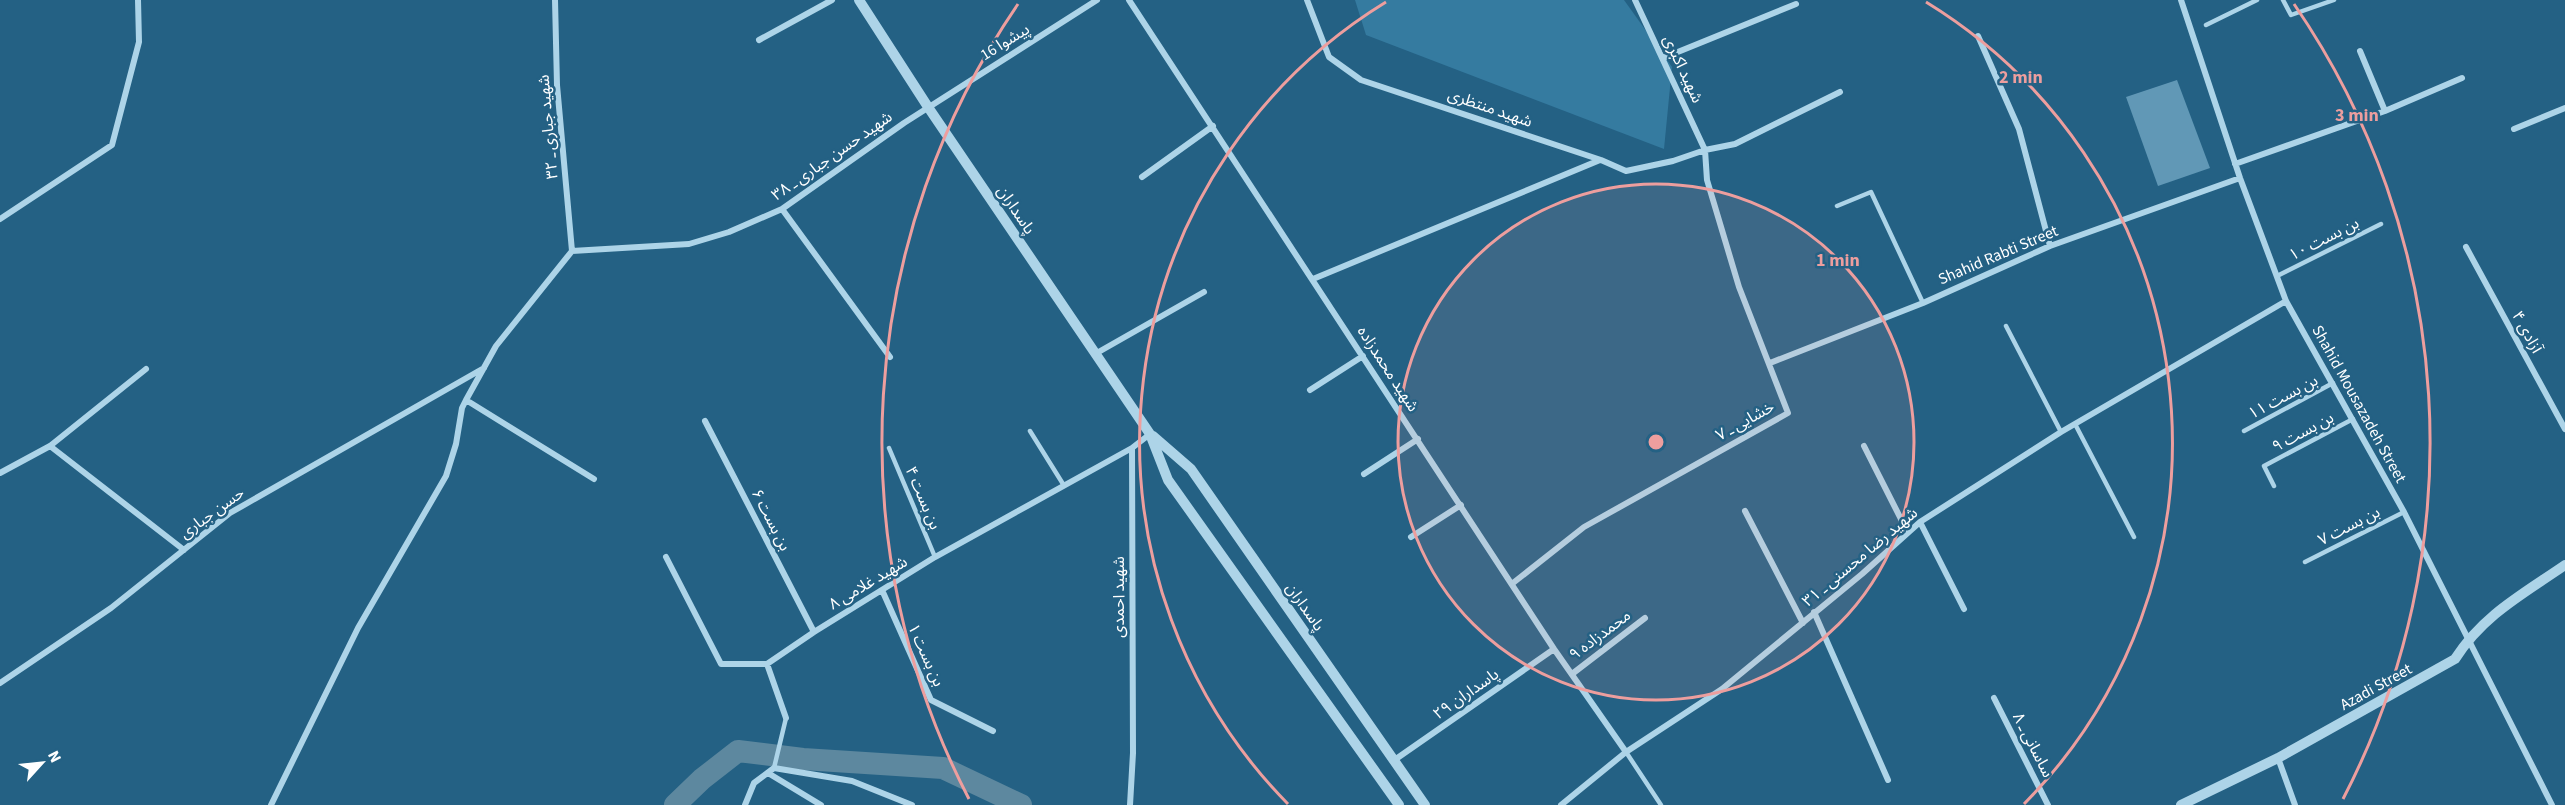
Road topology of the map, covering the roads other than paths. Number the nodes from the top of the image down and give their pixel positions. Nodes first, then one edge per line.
1 (138, 0) edge
2 (555, 0) edge
3 (832, 0) edge
4 (859, 0) edge
5 (1097, 0) edge
6 (1129, 0) edge
7 (1307, 0) edge
8 (1635, 0) edge
9 (2181, 0) edge
10 (2257, 0) edge
11 (2283, 0) edge
12 (2334, 0) edge
13 (1796, 4) dead end
14 (2206, 26) dead end
15 (1978, 36) dead end
16 (759, 40) dead end
17 (2360, 51) dead end
18 (1663, 58) junction
19 (2462, 78) dead end
20 (1840, 92) dead end
21 (928, 107) junction
22 (2565, 108) edge
23 (2385, 111) junction
24 (1213, 126) junction
25 (2514, 129) dead end
26 (1705, 150) junction
27 (1600, 160) junction
28 (2235, 164) junction
29 (1142, 177) dead end
30 (2240, 178) junction
31 (1837, 206) dead end
32 (782, 209) junction
33 (0, 219) edge
34 (2381, 224) dead end
35 (2050, 246) junction
36 (2466, 247) dead end
37 (572, 251) junction
38 (2277, 276) junction
39 (1313, 279) junction
40 (1204, 292) dead end
41 (2286, 301) junction
42 (1923, 303) junction
43 (2006, 326) dead end
44 (1095, 354) junction
45 (1363, 356) junction
46 (890, 357) dead end
47 (1770, 363) junction
48 (484, 368) junction
49 (146, 369) dead end
50 (2333, 383) junction
51 (1310, 390) dead end
52 (466, 400) junction
53 (2353, 419) junction
54 (705, 421) dead end
55 (2075, 424) junction
56 (2565, 429) edge
57 (1029, 431) dead end
58 (2244, 431) dead end
59 (2061, 432) junction
60 (1150, 434) junction
61 (1418, 439) junction
62 (51, 446) junction
63 (1864, 446) dead end
64 (889, 448) dead end
65 (1131, 448) junction
66 (0, 473) edge
67 (1364, 474) dead end
68 (594, 479) dead end
69 (1063, 484) junction
70 (2274, 486) dead end
71 (1461, 505) junction
72 (1745, 511) dead end
73 (2404, 512) junction
74 (1920, 522) junction
75 (1907, 531) junction
76 (1411, 537) dead end
77 (2134, 537) dead end
78 (184, 550) junction
79 (666, 557) dead end
80 (935, 558) junction
81 (2305, 562) dead end
82 (2565, 565) edge
83 (1513, 583) junction
84 (882, 590) junction
85 (1964, 609) dead end
86 (1814, 612) junction
87 (1645, 618) dead end
88 (1803, 623) junction
89 (813, 632) junction
90 (2468, 639) junction
91 (1554, 649) junction
92 (767, 664) junction
93 (1572, 674) junction
94 (0, 683) edge
95 (1995, 698) dead end
96 (786, 718) joint
97 (993, 731) dead end
98 (1626, 752) junction
99 (2278, 759) junction
100 (1393, 761) junction
101 (774, 768) junction
102 (768, 773) junction
103 (1888, 780) dead end
104 (271, 805) edge
105 (745, 805) edge
106 (821, 805) edge
107 (912, 805) edge
108 (1130, 805) edge
109 (1399, 805) edge
110 (1425, 805) edge
111 (1561, 805) edge
112 (1661, 805) edge
113 (2048, 805) edge
114 (2181, 805) edge
115 (2295, 805) edge
116 (2552, 805) edge

1 - 33 street
2 - 37 street, شهید جباری ـ ۳۲
3 - 16 street
4 - 21 street, پاسداران
5 - 21 street, پیشوا 16
6 - 24 street, شهید محمدزاده
7 - 27 street, شهید منتظری
8 - 18 street, شهید اکبری
9 - 28 street, Shahid Mousazadeh Street
10 - 14 lane
11 - 12 lane
13 - 18 street
15 - 35 street
17 - 23 street
18 - 26 street, شهید اکبری
19 - 23 street
20 - 26 street, شهید منتظری
21 - 32 street, شهید حسن جباری ـ ۳۸
21 - 44 street, پاسداران
22 - 25 street
23 - 28 street
24 - 29 street
24 - 39 street, شهید محمدزاده
26 - 27 street, شهید منتظری
26 - 47 street, خشایی ـ ۷
27 - 39 street
28 - 30 street, Shahid Mousazadeh Street
30 - 35 street, Shahid Rabti Street
30 - 38 street, Shahid Mousazadeh Street
31 - 42 lane
32 - 37 street, شهید حسن جباری ـ ۳۸
32 - 46 street
34 - 38 lane, بن بست ۱۰
35 - 42 street, Shahid Rabti Street
36 - 56 street, آزادی ۴
37 - 48 street
38 - 41 street, Shahid Mousazadeh Street
39 - 45 street, شهید محمدزاده
40 - 44 street
41 - 50 street, Shahid Mousazadeh Street
41 - 55 street, شهید رضا محسنی ـ ۳۱
42 - 47 street, Shahid Rabti Street
43 - 59 lane
44 - 60 street, پاسداران
45 - 51 street
45 - 61 street, شهید محمدزاده
47 - 83 street, خشایی ـ ۷
48 - 52 street
48 - 78 street, حسن جباری
49 - 62 street
50 - 53 street, Shahid Mousazadeh Street
50 - 58 lane, بن بست ۱۱
52 - 68 street
52 - 104 street
53 - 70 lane, بن بست ۹
53 - 73 street, Shahid Mousazadeh Street
54 - 89 street, بن بست ۶
55 - 59 street, شهید رضا محسنی ـ ۳۱
55 - 77 lane
57 - 69 lane
59 - 74 street, شهید رضا محسنی ـ ۳۱
60 - 65 street
60 - 100 street, پاسداران
60 - 109 street, پاسداران
61 - 67 street
61 - 71 street, شهید محمدزاده
62 - 66 street
62 - 78 street
63 - 75 street
64 - 80 lane, بن بست ۴
65 - 69 street, ۸ شهید غلامی
65 - 108 street, شهید احمدی
69 - 80 street, ۸ شهید غلامی
71 - 76 street
71 - 83 street, شهید محمدزاده
72 - 88 street
73 - 81 lane, بن بست ۷
73 - 90 street, Shahid Mousazadeh Street
74 - 75 street, شهید رضا محسنی ـ ۳۱
74 - 85 street
75 - 86 street, شهید رضا محسنی ـ ۳۱
78 - 94 street, حسن جباری
79 - 92 street
80 - 84 street, ۸ شهید غلامی
82 - 90 street, Azadi Street
83 - 91 street, شهید محمدزاده
84 - 89 street, ۸ شهید غلامی
84 - 97 street, بن بست ۱
86 - 88 street, شهید رضا محسنی ـ ۳۱
86 - 103 street
87 - 93 street, محمدزاده ۹
88 - 98 street, شهید رضا محسنی ـ ۳۱
89 - 92 street, ۸ شهید غلامی
90 - 99 street, Azadi Street
90 - 116 street, Shahid Mousazadeh Street
91 - 93 street, شهید محمدزاده
91 - 100 street, پاسداران ۲۹
92 - 96 street
93 - 98 street, شهید محمدزاده
95 - 113 street, ساسانی ـ ۸
96 - 101 lane
98 - 111 street, شهید رضا محسنی ـ ۳۱
98 - 112 lane
99 - 114 street, Azadi Street
99 - 115 street
100 - 110 street, پاسداران
101 - 102 street
101 - 107 street
102 - 105 street
102 - 106 street

